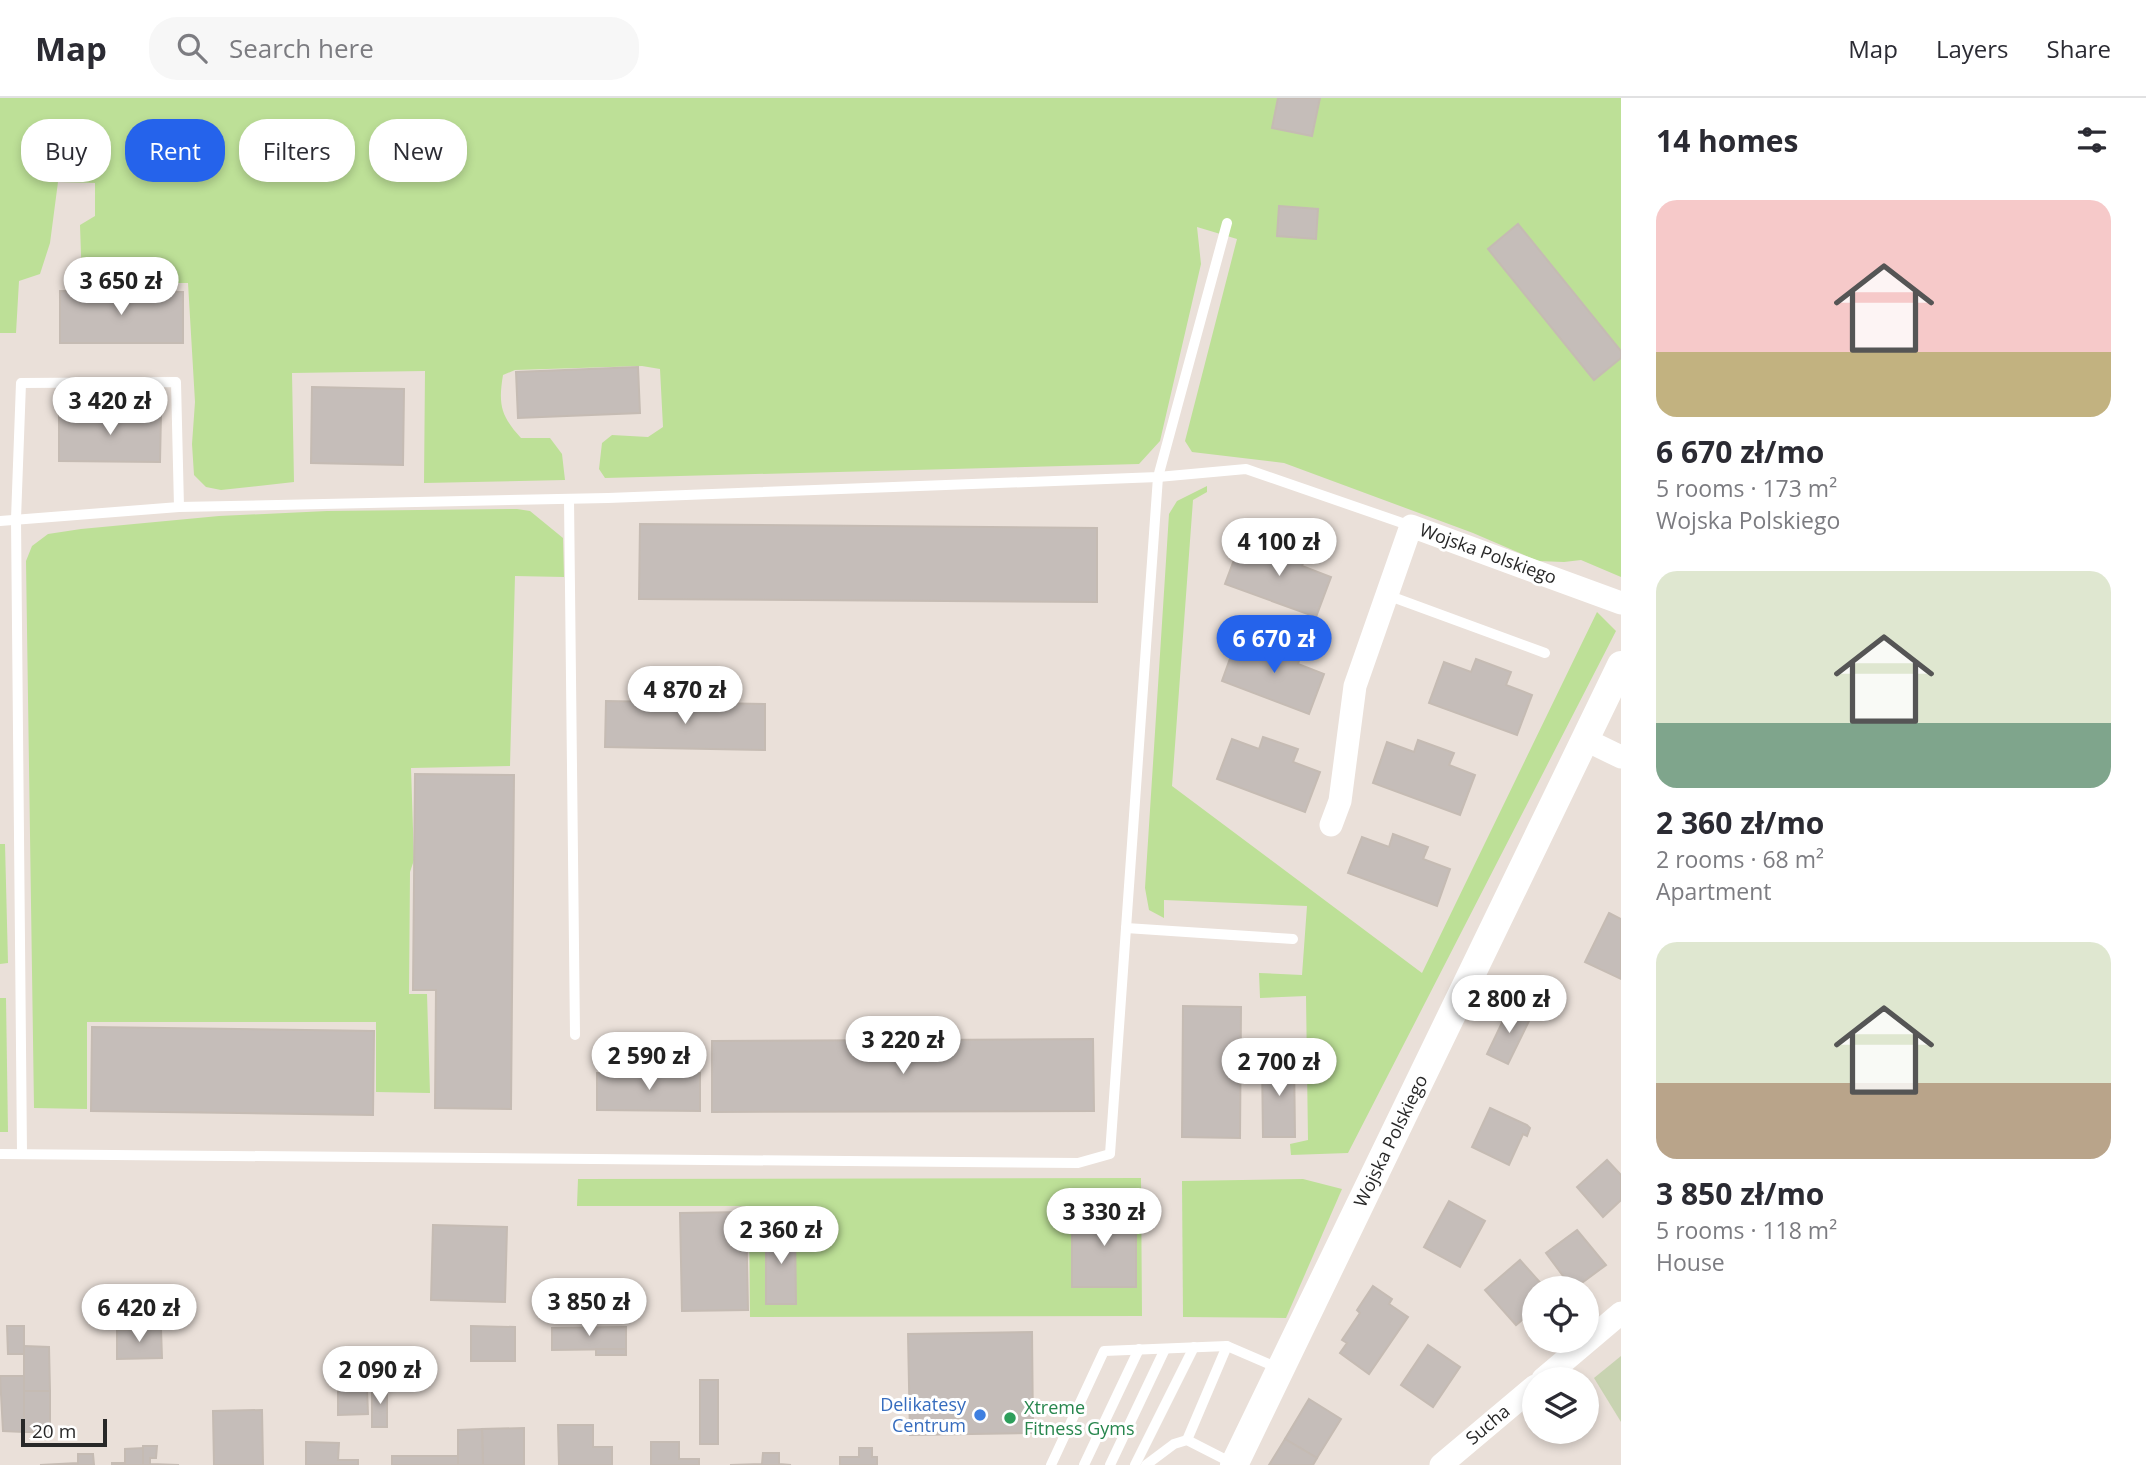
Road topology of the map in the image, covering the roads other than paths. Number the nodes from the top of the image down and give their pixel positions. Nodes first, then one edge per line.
1 (1227, 223) dead end
2 (1158, 477) junction
3 (569, 499) junction
4 (179, 507) junction
5 (16, 519) junction
6 (0, 521) edge
7 (1411, 526) junction
8 (1387, 595) junction
9 (1621, 603) edge
10 (1545, 653) dead end
11 (1621, 666) edge
12 (1584, 739) junction
13 (1621, 757) edge
14 (1331, 825) dead end
15 (1126, 928) junction
16 (1293, 939) dead end
17 (575, 1035) dead end
18 (22, 1153) junction
19 (0, 1154) edge
20 (1621, 1313) edge
21 (1227, 1346) junction
22 (1194, 1347) junction
23 (1139, 1349) junction
24 (1165, 1349) junction
25 (1557, 1367) edge
26 (1280, 1369) junction
27 (1522, 1397) edge
28 (1187, 1440) junction
29 (1051, 1465) edge
30 (1084, 1465) edge
31 (1110, 1465) edge
32 (1135, 1465) edge
33 (1146, 1465) edge
34 (1234, 1465) edge
35 (1441, 1465) edge

1 - 2 lane
2 - 3 lane
2 - 7 lane
2 - 15 lane
3 - 4 lane
3 - 17 lane
4 - 5 lane
4 - 5 lane
5 - 6 lane
5 - 18 lane
7 - 8 street, Wojska Polskiego
7 - 9 street, Wojska Polskiego
8 - 10 lane
8 - 14 street, Wojska Polskiego
11 - 12 street, Wojska Polskiego
12 - 13 street
12 - 26 street, Wojska Polskiego
15 - 16 lane
15 - 18 lane
18 - 19 lane
20 - 25 street
21 - 22 lane
21 - 26 lane
21 - 28 lane
22 - 24 lane
22 - 32 lane
23 - 24 lane
23 - 29 lane
23 - 30 lane
24 - 31 lane
26 - 34 street, Wojska Polskiego
27 - 35 street, Sucha
28 - 33 lane
28 - 34 lane

